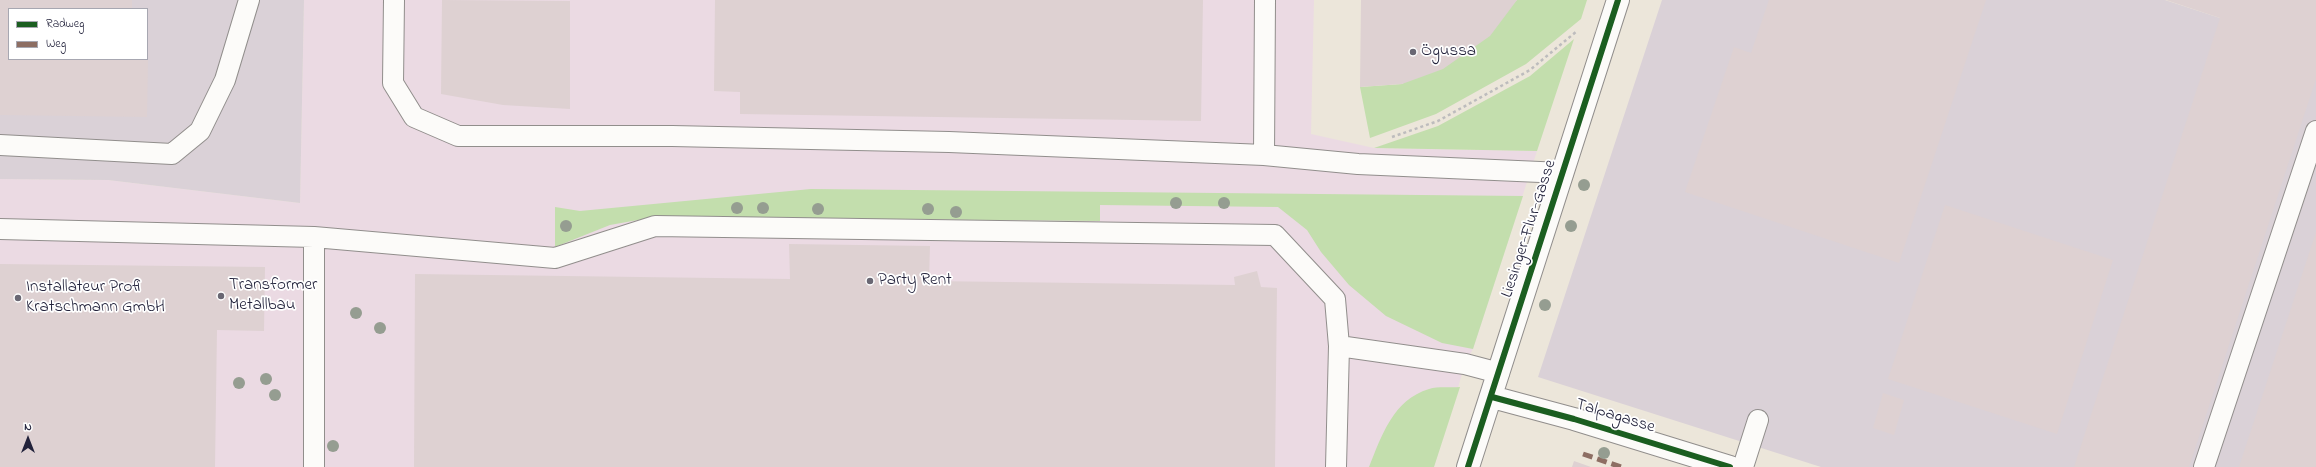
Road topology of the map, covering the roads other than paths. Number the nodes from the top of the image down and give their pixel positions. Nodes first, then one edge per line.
1 (249, 0) edge
2 (394, 0) edge
3 (1265, 0) edge
4 (1618, 0) edge
5 (2316, 131) edge
6 (0, 145) edge
7 (1264, 155) junction
8 (1563, 173) junction
9 (0, 229) edge
10 (314, 237) junction
11 (1339, 346) junction
12 (1499, 373) junction
13 (1492, 397) junction
14 (1758, 420) dead end
15 (1705, 463) edge
16 (314, 467) edge
17 (1336, 467) edge
18 (1468, 467) edge
19 (1730, 467) edge
20 (1743, 467) edge
21 (2204, 467) edge

1 - 6 lane
2 - 7 lane
3 - 7 lane
4 - 8 street, Liesinger-Flur-Gasse
5 - 21 lane
7 - 8 lane
8 - 12 street, Liesinger-Flur-Gasse
9 - 10 lane
10 - 11 lane
10 - 16 lane
11 - 12 lane
11 - 17 lane
12 - 13 street, Liesinger-Flur-Gasse
13 - 15 street, Talpagasse
13 - 18 street, Liesinger-Flur-Gasse
14 - 20 lane
15 - 19 street, Talpagasse

